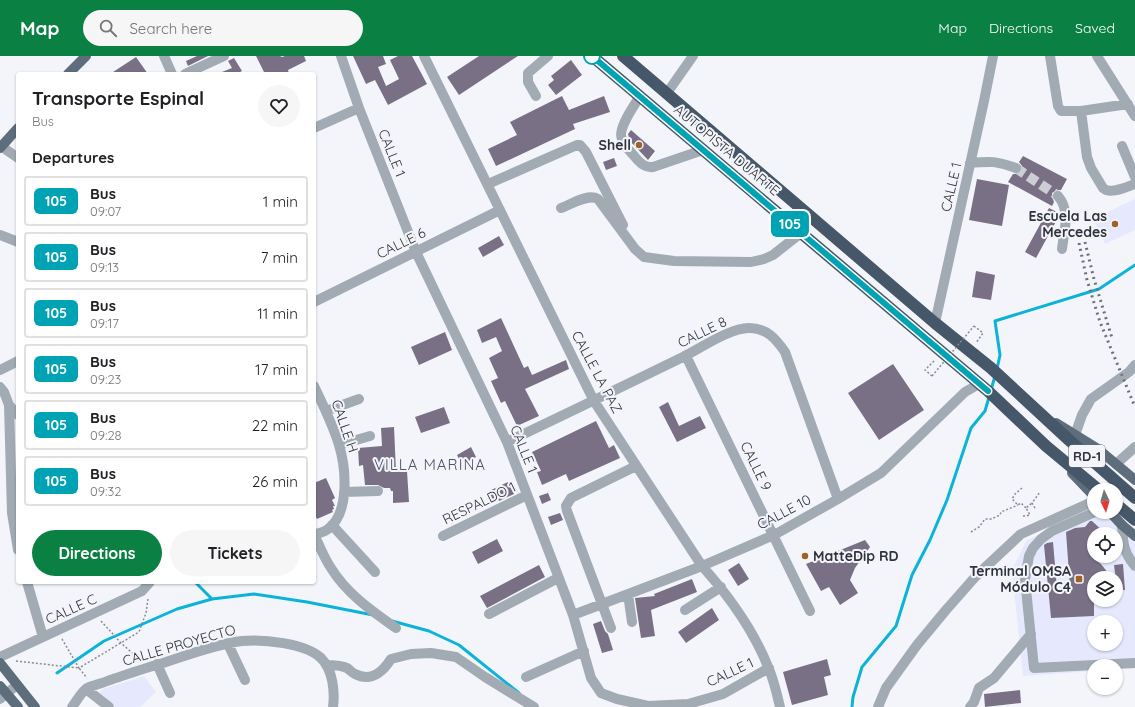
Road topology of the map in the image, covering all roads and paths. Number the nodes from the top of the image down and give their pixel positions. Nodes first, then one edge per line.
1 (86, 56) edge
2 (164, 56) edge
3 (224, 56) edge
4 (340, 56) edge
5 (424, 56) edge
6 (548, 56) edge
7 (592, 56) edge
8 (623, 56) edge
9 (693, 56) edge
10 (993, 56) edge
11 (1050, 56) edge
12 (1097, 56) edge
13 (70, 72) edge
14 (171, 72) edge
15 (189, 72) edge
16 (667, 93) junction
17 (536, 96) dead end
18 (640, 96) junction
19 (1128, 104) junction
20 (359, 108) junction
21 (1081, 111) junction
22 (1135, 116) edge
23 (316, 127) edge
24 (16, 130) edge
25 (1122, 146) dead end
26 (1, 147) edge
27 (703, 150) junction
28 (16, 157) edge
29 (970, 163) junction
30 (1016, 168) tunnel mouth
31 (1135, 177) edge
32 (488, 184) junction
33 (1135, 184) edge
34 (1058, 196) tunnel mouth
35 (561, 208) dead end
36 (500, 210) junction
37 (801, 233) junction
38 (0, 235) edge
39 (16, 241) edge
40 (635, 249) junction
41 (1062, 249) dead end
42 (416, 252) junction
43 (316, 301) edge
44 (935, 323) junction
45 (983, 333) dead end
46 (942, 352) junction
47 (686, 356) junction
48 (16, 362) edge
49 (1135, 365) edge
50 (0, 370) edge
51 (0, 387) edge
52 (984, 387) junction
53 (316, 390) edge
54 (359, 399) dead end
55 (594, 401) junction
56 (9, 405) junction
57 (326, 411) junction
58 (16, 413) edge
59 (1040, 413) junction
60 (1075, 435) junction
61 (370, 436) dead end
62 (508, 442) junction
63 (339, 445) junction
64 (1046, 446) junction
65 (1135, 447) edge
66 (1116, 464) junction
67 (636, 466) junction
68 (1135, 480) edge
69 (1091, 483) edge
70 (1022, 488) dead end
71 (1087, 489) edge
72 (378, 491) dead end
73 (344, 492) junction
74 (1040, 492) dead end
75 (527, 495) junction
76 (1135, 498) edge
77 (838, 499) junction
78 (1032, 503) junction
79 (1087, 504) edge
80 (1018, 505) junction
81 (1026, 508) junction
82 (1035, 508) dead end
83 (1123, 510) edge
84 (1023, 516) dead end
85 (1087, 516) edge
86 (1116, 519) edge
87 (1135, 520) edge
88 (332, 525) junction
89 (1122, 525) junction
90 (971, 532) dead end
91 (316, 534) edge
92 (774, 535) junction
93 (443, 536) dead end
94 (1135, 536) edge
95 (16, 538) edge
96 (316, 539) edge
97 (702, 566) junction
98 (1135, 566) edge
99 (375, 572) dead end
100 (558, 578) junction
101 (28, 584) edge
102 (149, 584) edge
103 (150, 584) edge
104 (720, 587) junction
105 (628, 594) junction
106 (602, 604) junction
107 (685, 610) dead end
108 (810, 611) dead end
109 (94, 614) junction
110 (489, 614) dead end
111 (572, 615) junction
112 (632, 622) dead end
113 (396, 628) dead end
114 (611, 628) dead end
115 (57, 631) junction
116 (1031, 634) junction
117 (43, 637) junction
118 (121, 643) junction
119 (228, 644) junction
120 (584, 651) junction
121 (0, 657) edge
122 (16, 661) dead end
123 (0, 663) edge
124 (1135, 663) edge
125 (326, 665) junction
126 (152, 666) junction
127 (79, 668) junction
128 (769, 668) junction
129 (526, 677) dead end
130 (245, 680) dead end
131 (17, 685) junction
132 (89, 688) junction
133 (2, 692) edge
134 (170, 693) dead end
135 (18, 707) edge
136 (35, 707) edge
137 (72, 707) edge
138 (109, 707) edge
139 (333, 707) edge
140 (534, 707) edge
141 (780, 707) edge
142 (878, 707) edge
143 (970, 707) edge

1 - 13 main road
2 - 14 street
3 - 15 street
4 - 20 street, CALLE 1
5 - 32 street, CALLE LA PAZ
6 - 17 street
7 - 18 highway, AUTOPISTA DUARTE / RD-1
8 - 16 highway, AUTOPISTA DUARTE / RD-1
9 - 16 street
10 - 29 street, CALLE 1
11 - 21 street
12 - 19 street
16 - 44 highway, AUTOPISTA DUARTE / RD-1
18 - 27 highway, AUTOPISTA DUARTE / RD-1
18 - 27 street
19 - 21 street
19 - 22 street
20 - 23 street
20 - 42 street, CALLE 1
21 - 33 street
24 - 26 main road
25 - 31 street
26 - 28 street
27 - 37 highway, AUTOPISTA DUARTE / RD-1
29 - 30 street
29 - 44 street, CALLE 1
32 - 36 street, CALLE LA PAZ
32 - 40 street
34 - 41 street
35 - 40 street
36 - 42 street, CALLE 6
36 - 55 street, CALLE LA PAZ
37 - 40 street
37 - 46 highway, AUTOPISTA DUARTE / RD-1
38 - 39 street
42 - 43 street, CALLE 6
42 - 62 street, CALLE 1
44 - 59 highway, AUTOPISTA DUARTE / RD-1
45 - 46 path, bridge
46 - 52 highway, AUTOPISTA DUARTE / RD-1
47 - 55 street, CALLE 8
47 - 77 street, CALLE 8
47 - 92 street, CALLE 9
48 - 50 street
49 - 60 street
51 - 56 street
52 - 64 highway, RD-1
52 - 77 street, CALLE 10
53 - 57 street, CALLE H
54 - 57 street
55 - 62 street, CALLE 8
55 - 67 street, CALLE LA PAZ
56 - 58 street
56 - 95 street
57 - 63 street, CALLE H
59 - 60 main road
59 - 76 highway, RD-1
60 - 66 main road
61 - 63 street
62 - 75 street, CALLE 1
63 - 73 street, CALLE H
64 - 69 highway, RD-1
64 - 71 main road
65 - 66 street
66 - 68 main road
67 - 97 street, CALLE LA PAZ
67 - 106 street
70 - 80 path
72 - 73 street
73 - 88 street, CALLE H
74 - 78 path
75 - 93 street, RESPALDO 1
75 - 100 street, CALLE 1
77 - 92 street, CALLE 10
78 - 81 path
78 - 82 path
79 - 142 street
80 - 81 path
80 - 90 path
81 - 84 path
83 - 87 highway
85 - 116 street
86 - 89 main road
88 - 91 street
88 - 99 street
89 - 94 main road
89 - 98 street
92 - 97 street, CALLE 10
92 - 108 street, CALLE 9
96 - 113 street
97 - 104 street, CALLE LA PAZ
97 - 105 street, CALLE 10
100 - 110 street
100 - 111 street, CALLE 1
101 - 117 street
102 - 109 street, CALLE C
103 - 118 path
104 - 107 street
104 - 128 street, CALLE LA PAZ
105 - 106 street, CALLE 10
105 - 112 street
106 - 111 street, CALLE 10
106 - 114 street
109 - 115 street, CALLE C
109 - 118 path
111 - 120 street, CALLE 1
115 - 117 street, CALLE C
115 - 127 path
116 - 124 street
116 - 143 street
117 - 121 street, CALLE C
118 - 126 path
118 - 127 path
119 - 125 street, CALLE PROYECTO
119 - 126 street, CALLE PROYECTO
119 - 130 street
120 - 128 street, CALLE 1
120 - 129 street
122 - 127 path
123 - 131 main road
125 - 139 street
125 - 140 street
126 - 132 street, CALLE PROYECTO
126 - 134 street
127 - 132 path
128 - 141 street, CALLE LA PAZ
131 - 133 street
131 - 136 main road
132 - 137 street
132 - 138 street
133 - 135 main road

